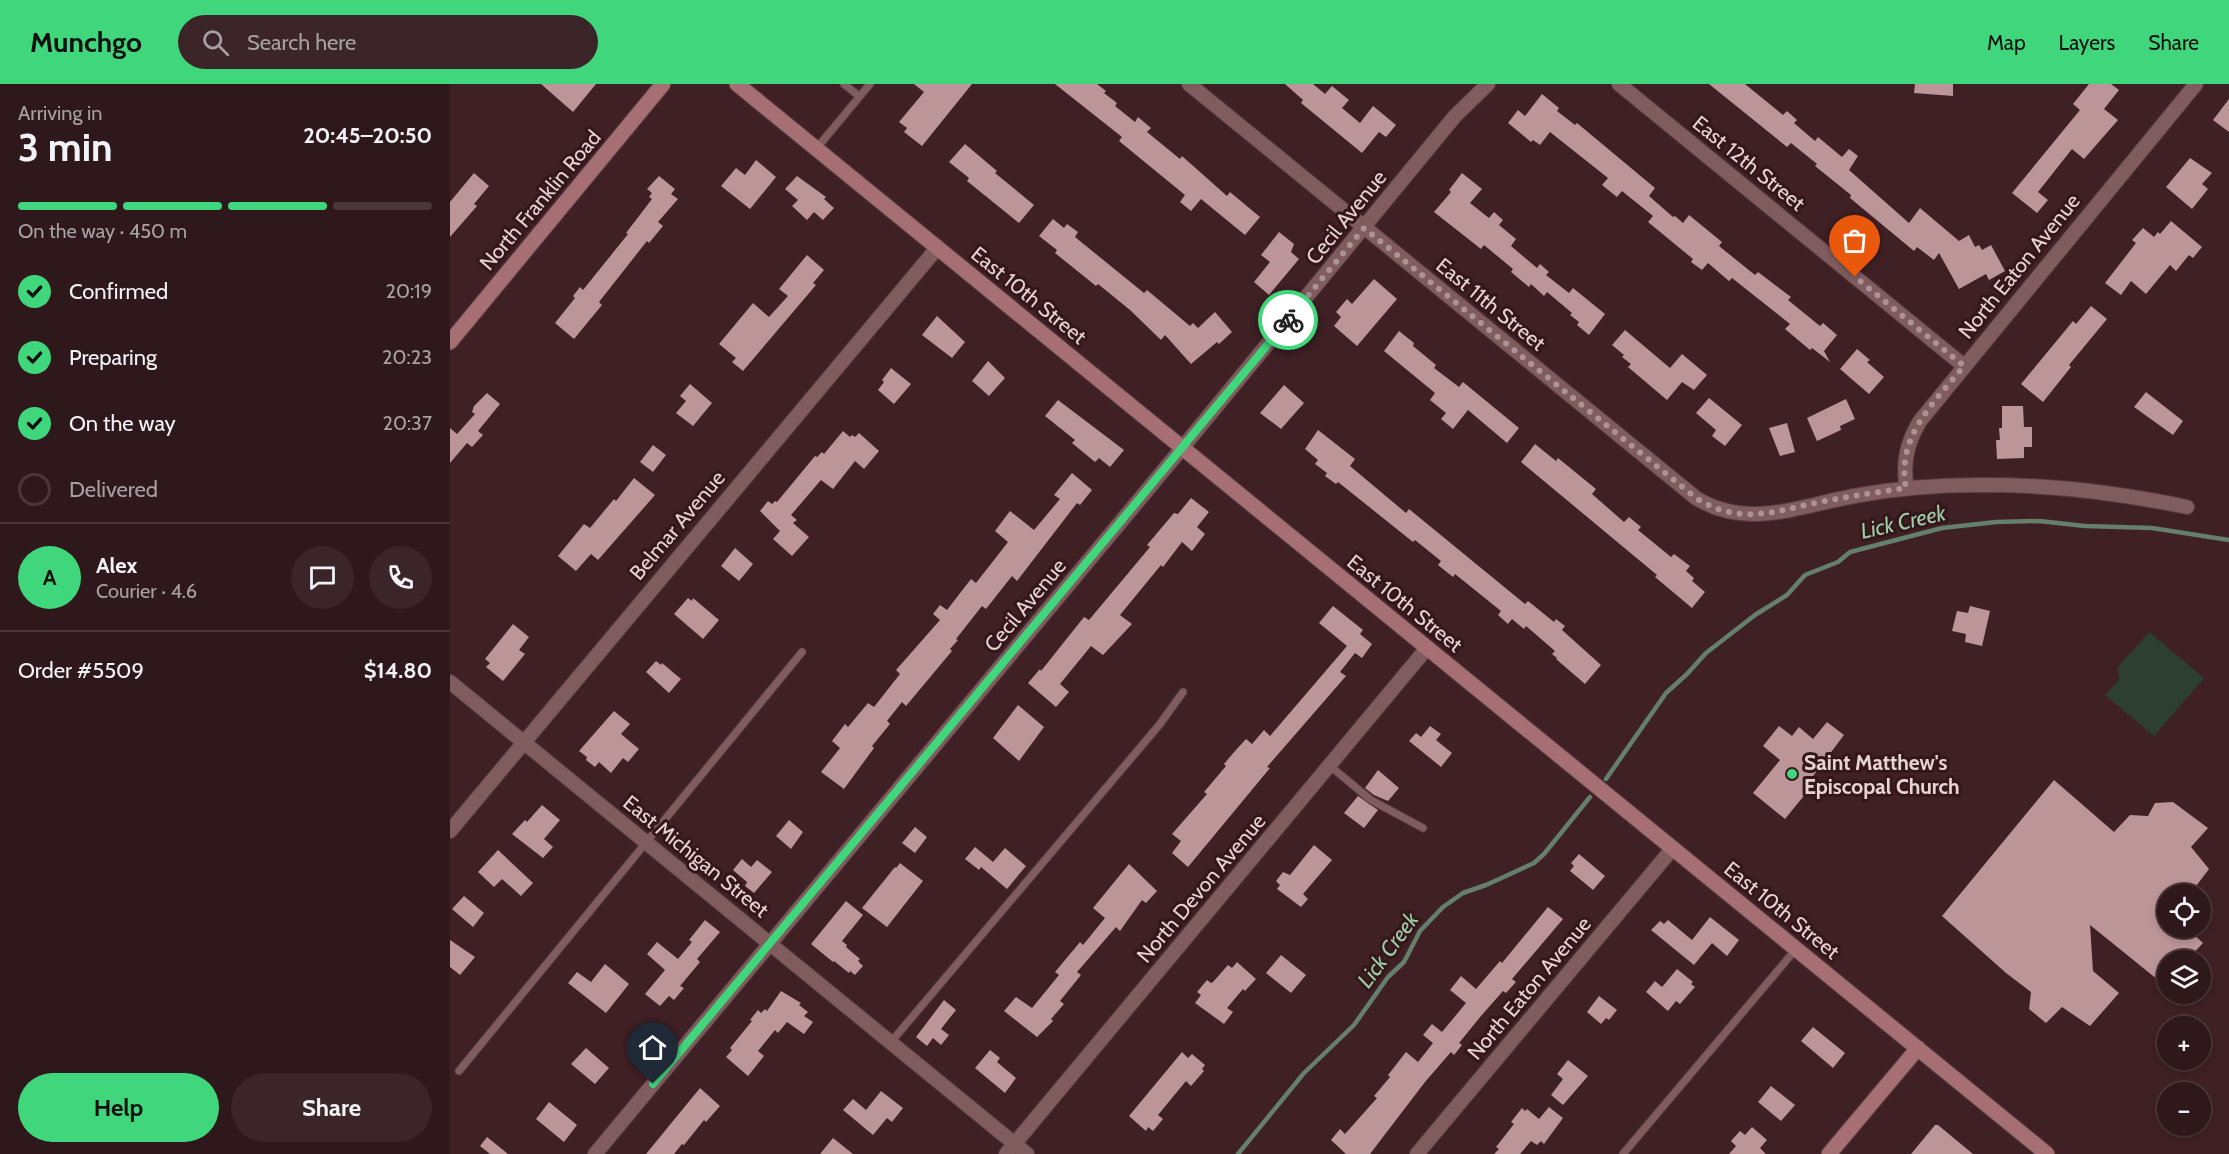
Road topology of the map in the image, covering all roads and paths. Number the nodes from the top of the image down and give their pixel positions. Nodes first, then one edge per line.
1 (663, 84) edge
2 (737, 84) edge
3 (844, 84) edge
4 (870, 84) edge
5 (1189, 84) edge
6 (1488, 84) edge
7 (1619, 84) edge
8 (2196, 84) edge
9 (859, 96) junction
10 (816, 149) junction
11 (1364, 228) junction
12 (938, 247) junction
13 (450, 342) edge
14 (1964, 366) junction
15 (1183, 447) junction
16 (1906, 488) junction
17 (2187, 507) dead end
18 (1427, 648) junction
19 (802, 652) dead end
20 (450, 682) edge
21 (1183, 692) dead end
22 (523, 742) junction
23 (1330, 766) junction
24 (1423, 828) dead end
25 (450, 831) edge
26 (647, 843) junction
27 (1673, 848) junction
28 (770, 944) junction
29 (1796, 949) junction
30 (891, 1042) junction
31 (1917, 1048) junction
32 (459, 1071) dead end
33 (1011, 1149) edge
34 (595, 1154) edge
35 (1028, 1154) edge
36 (1417, 1154) edge
37 (1623, 1154) edge
38 (1829, 1154) edge
39 (2047, 1154) edge

1 - 13 main road, North Franklin Road
2 - 10 main road, East 10th Street
3 - 9 lane
4 - 9 lane
5 - 11 street, East 11th Street
6 - 11 street, Cecil Avenue
7 - 14 street, East 12th Street
8 - 14 street, North Eaton Avenue
9 - 10 lane
10 - 12 main road, East 10th Street
11 - 15 street, Cecil Avenue
11 - 16 street, East 11th Street
12 - 15 main road, East 10th Street
12 - 22 street, Belmar Avenue
14 - 16 street, North Eaton Avenue
15 - 18 main road, East 10th Street
15 - 28 street, Cecil Avenue
16 - 17 street, East 11th Street
18 - 23 street, North Devon Avenue
18 - 27 main road, East 10th Street
19 - 26 lane
20 - 22 street, East Michigan Street
21 - 30 lane
22 - 25 street, Belmar Avenue
22 - 26 street, East Michigan Street
23 - 24 lane
23 - 33 street, North Devon Avenue
26 - 28 street, East Michigan Street
26 - 32 lane
27 - 29 main road, East 10th Street
27 - 36 street, North Eaton Avenue
28 - 30 street, East Michigan Street
28 - 34 street, Cecil Avenue
29 - 31 main road, East 10th Street
29 - 37 lane
30 - 33 street, East Michigan Street
31 - 38 main road
31 - 39 main road, East 10th Street
33 - 35 street, East Michigan Street

